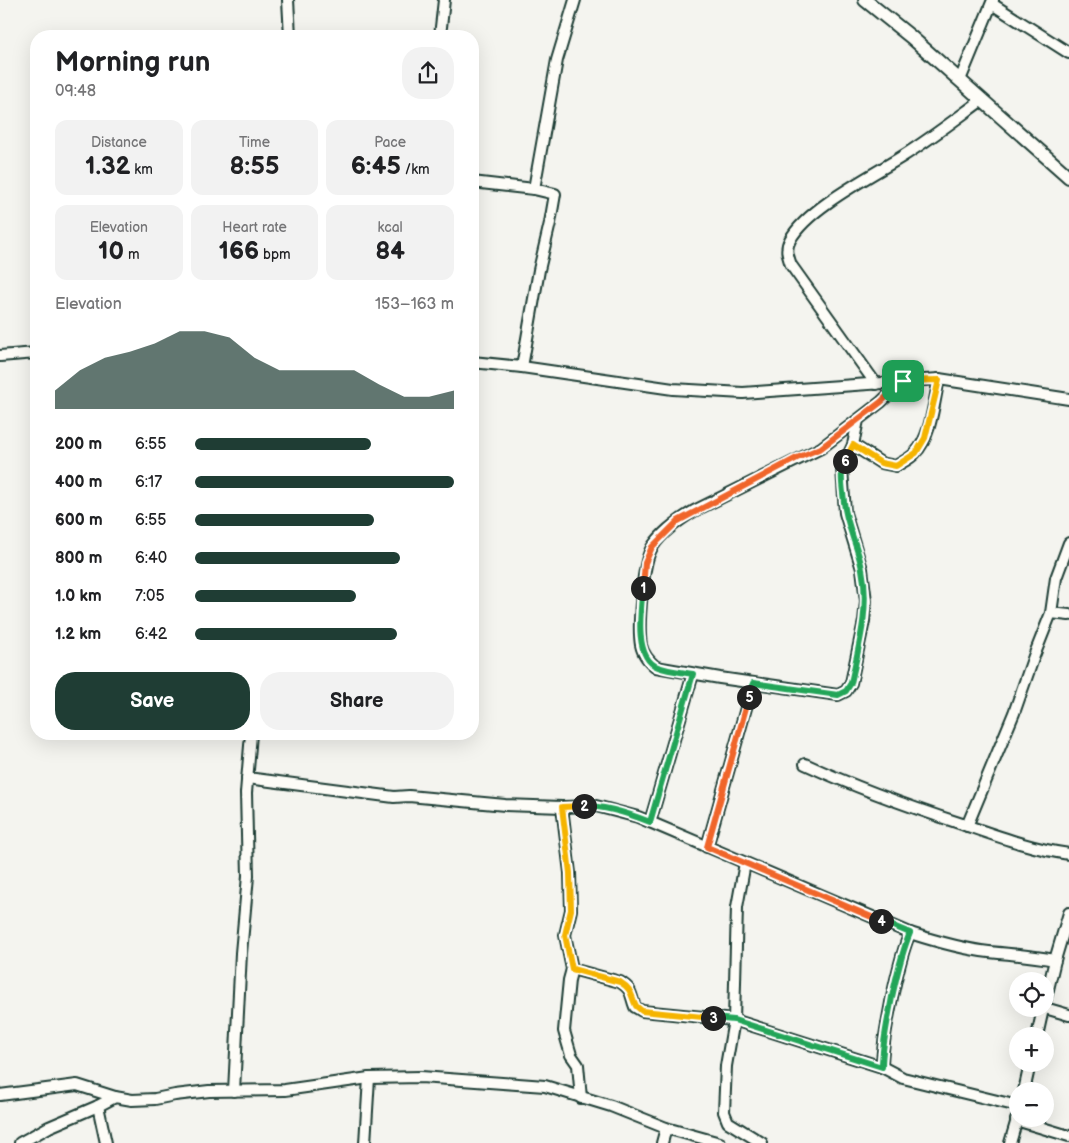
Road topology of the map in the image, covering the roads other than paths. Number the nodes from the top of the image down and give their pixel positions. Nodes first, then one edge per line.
1 (288, 0) edge
2 (444, 0) edge
3 (575, 0) edge
4 (864, 0) edge
5 (992, 2) edge
6 (290, 30) edge
7 (441, 30) edge
8 (1069, 53) edge
9 (960, 80) junction
10 (982, 100) junction
11 (1069, 176) edge
12 (479, 183) edge
13 (534, 189) junction
14 (30, 354) edge
15 (0, 356) edge
16 (479, 363) edge
17 (522, 367) junction
18 (939, 380) junction
19 (903, 381) junction
20 (876, 384) junction
21 (1069, 399) edge
22 (858, 420) junction
23 (853, 445) junction
24 (1069, 543) edge
25 (1051, 613) junction
26 (1069, 615) edge
27 (693, 674) junction
28 (753, 683) junction
29 (250, 740) edge
30 (805, 764) dead end
31 (247, 778) junction
32 (562, 807) junction
33 (650, 822) junction
34 (967, 826) junction
35 (707, 847) junction
36 (1069, 854) edge
37 (745, 864) junction
38 (1069, 913) edge
39 (910, 933) junction
40 (1055, 960) junction
41 (572, 969) junction
42 (1052, 972) edge
43 (1054, 1011) edge
44 (1069, 1015) edge
45 (734, 1020) junction
46 (882, 1067) junction
47 (370, 1078) junction
48 (234, 1091) junction
49 (0, 1095) edge
50 (115, 1097) junction
51 (581, 1098) junction
52 (1009, 1104) edge
53 (98, 1106) junction
54 (1014, 1127) edge
55 (1043, 1127) edge
56 (666, 1128) junction
57 (1069, 1136) edge
58 (20, 1143) edge
59 (106, 1143) edge
60 (365, 1143) edge
61 (662, 1143) edge
62 (720, 1143) edge
63 (762, 1143) edge
64 (1010, 1143) edge

1 - 6 street
2 - 7 street
3 - 13 street
4 - 9 street
5 - 8 street
5 - 9 street
9 - 10 street
10 - 11 street
10 - 20 street
12 - 13 street
13 - 17 street
14 - 15 street
16 - 17 street
17 - 20 street
18 - 19 street
18 - 21 street
18 - 23 street
19 - 20 street
19 - 22 street
22 - 23 street
22 - 27 street
23 - 28 street
24 - 25 street
25 - 26 street
25 - 34 street
27 - 28 street
27 - 33 street
28 - 35 street
29 - 31 street
30 - 34 street
31 - 32 street
31 - 48 street
32 - 33 street
32 - 41 street
33 - 35 street
34 - 36 street
35 - 37 street
37 - 39 street
37 - 45 street
38 - 40 street
39 - 40 street
39 - 46 street
40 - 42 street
41 - 45 street
41 - 51 street
43 - 44 street
45 - 46 street
45 - 63 street
46 - 52 street
47 - 48 street
47 - 51 street
47 - 60 street
48 - 50 street
49 - 50 street
50 - 53 street
51 - 56 street
53 - 58 street
53 - 59 street
54 - 64 street
55 - 57 street
56 - 61 street
56 - 62 street

